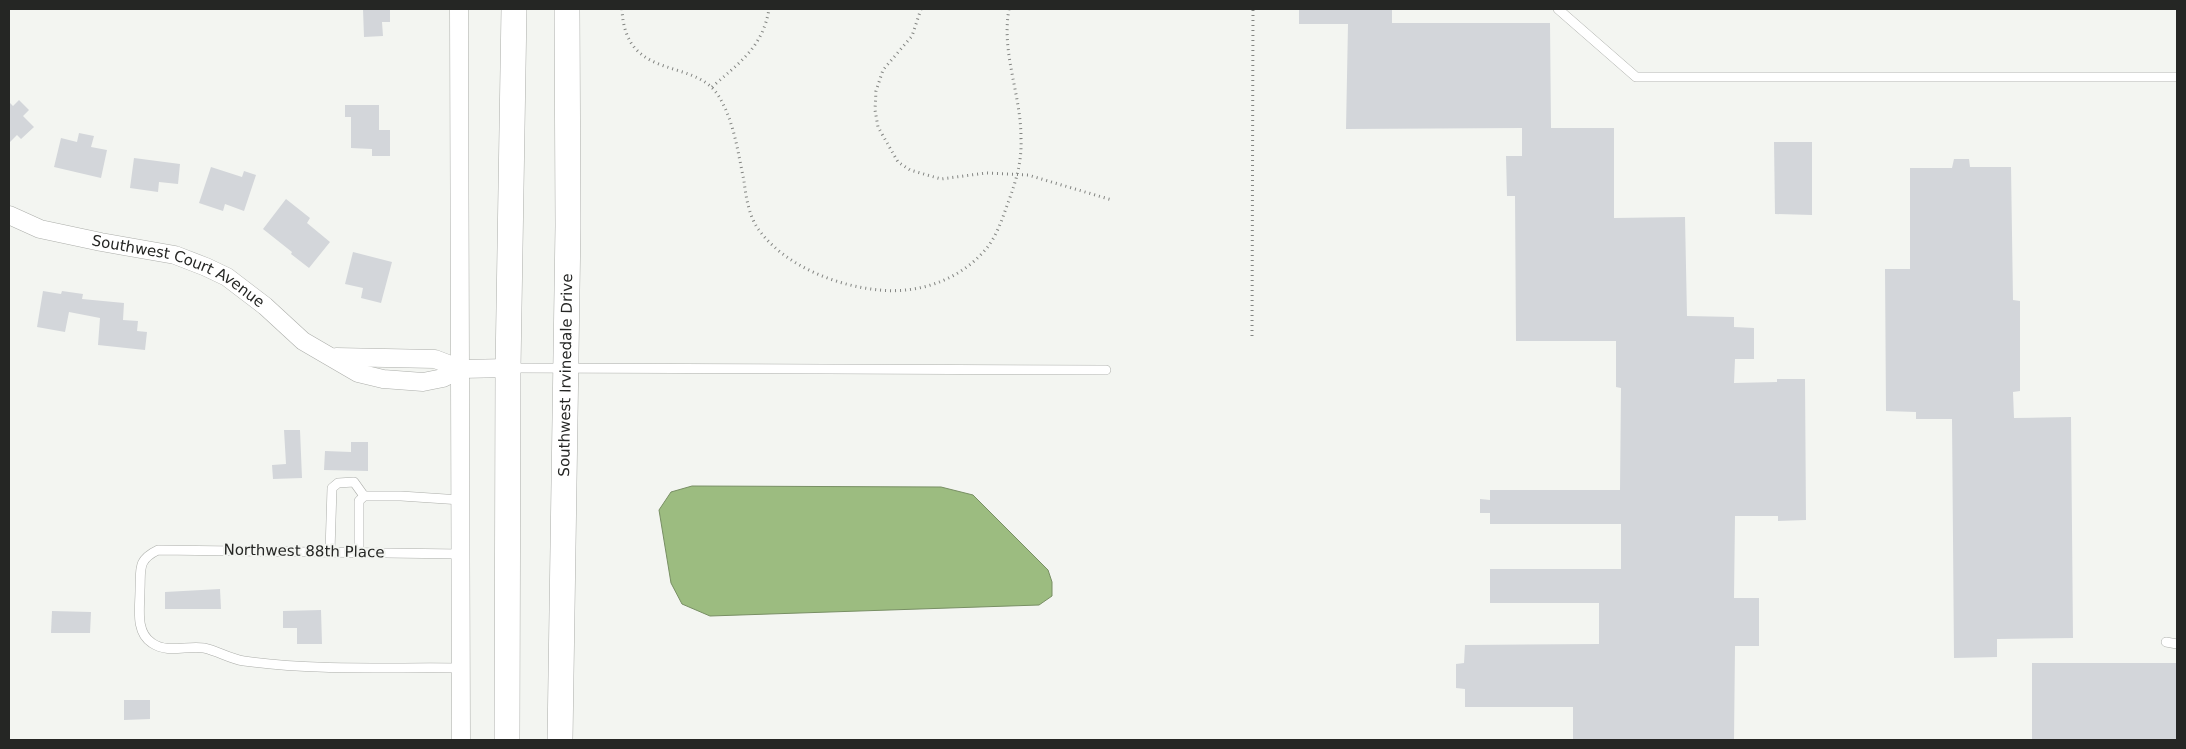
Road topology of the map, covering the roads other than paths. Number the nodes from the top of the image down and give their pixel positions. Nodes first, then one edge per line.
1 (459, 9) edge
2 (514, 9) edge
3 (568, 9) edge
4 (1558, 9) edge
5 (2177, 77) edge
6 (9, 215) edge
7 (508, 368) junction
8 (461, 369) junction
9 (565, 369) junction
10 (1106, 370) dead end
11 (364, 496) junction
12 (461, 500) junction
13 (330, 551) junction
14 (359, 552) junction
15 (461, 554) junction
16 (2166, 642) dead end
17 (2177, 644) edge
18 (461, 668) junction
19 (461, 740) edge
20 (508, 740) edge
21 (560, 740) edge

1 - 8 street
2 - 7 main road
3 - 9 main road, Southwest Irvinedale Drive
4 - 5 lane
6 - 8 street, Southwest Court Avenue
7 - 8 street, Southwest Court Avenue
7 - 9 lane
7 - 20 main road
8 - 12 street
9 - 10 lane
9 - 21 main road, Southwest Irvinedale Drive
11 - 12 lane
11 - 13 lane
11 - 14 lane
12 - 15 street
13 - 14 lane, Northwest 88th Place
13 - 18 lane, Northwest 88th Place
14 - 15 lane, Northwest 88th Place
15 - 18 street
16 - 17 lane
18 - 19 street

